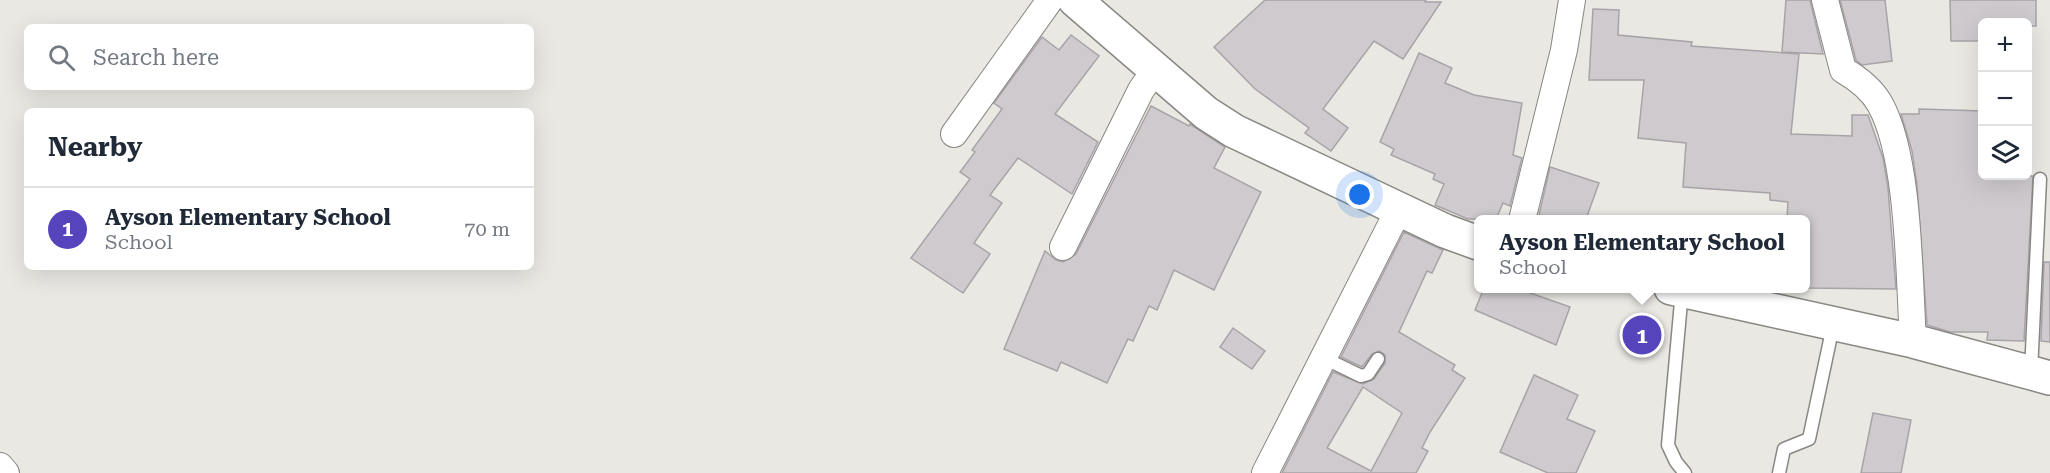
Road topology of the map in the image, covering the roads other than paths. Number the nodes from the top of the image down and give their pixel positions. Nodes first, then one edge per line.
1 (1050, 0) edge
2 (1075, 0) edge
3 (1572, 0) edge
4 (1826, 0) edge
5 (1155, 70) junction
6 (954, 134) dead end
7 (2040, 179) dead end
8 (1399, 210) junction
9 (1523, 215) edge
10 (1474, 241) edge
11 (1063, 247) dead end
12 (1677, 293) edge
13 (1694, 293) edge
14 (1833, 325) junction
15 (1913, 342) junction
16 (1324, 358) junction
17 (1378, 359) dead end
18 (2041, 375) edge
19 (0, 466) edge
20 (6, 473) edge
21 (1265, 473) edge
22 (1685, 473) edge
23 (1779, 473) edge

1 - 6 street
2 - 5 street
3 - 9 street
4 - 15 street
5 - 8 street
5 - 11 street
7 - 18 lane
8 - 10 street
8 - 16 street
12 - 22 lane
13 - 14 street
14 - 15 street
14 - 23 lane
15 - 18 street
16 - 17 lane
16 - 21 street
19 - 20 street

